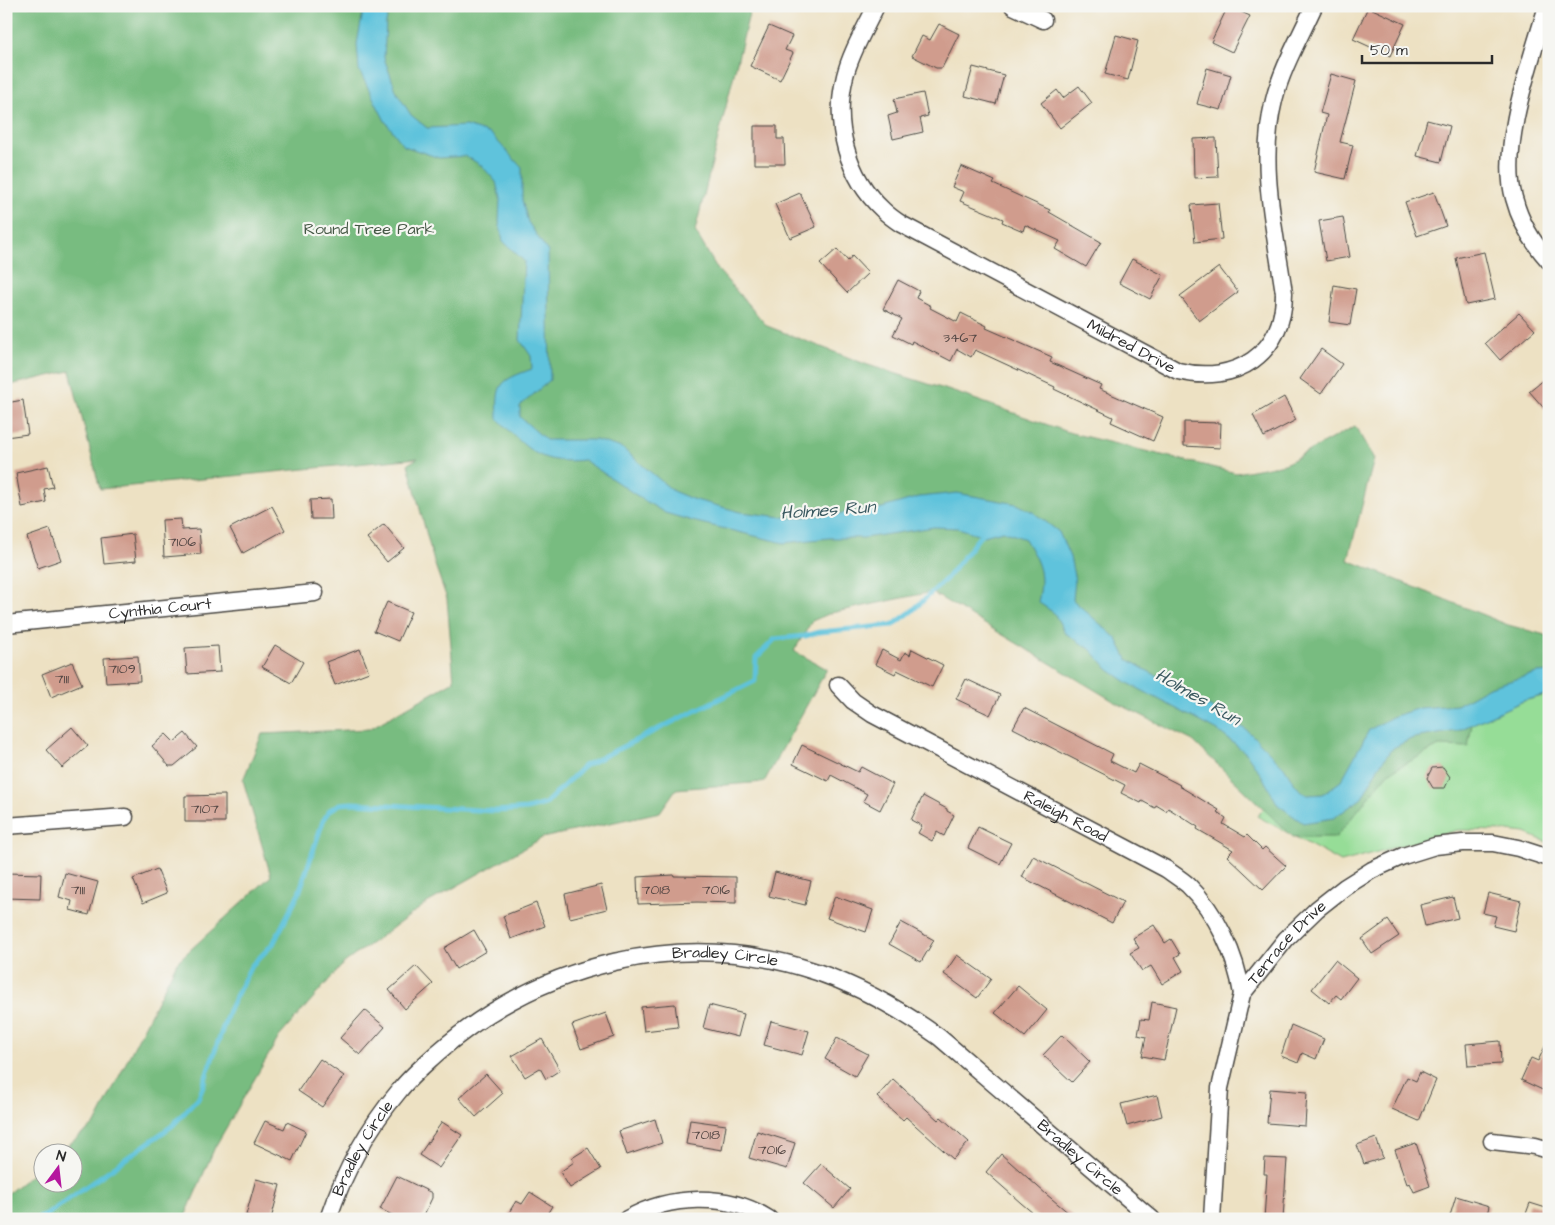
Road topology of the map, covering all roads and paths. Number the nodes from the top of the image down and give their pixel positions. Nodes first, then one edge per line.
1 (876, 6) edge
2 (1013, 6) edge
3 (1314, 6) edge
4 (1547, 6) edge
5 (1043, 20) dead end
6 (1549, 261) edge
7 (315, 593) dead end
8 (6, 624) edge
9 (838, 685) dead end
10 (125, 817) dead end
11 (6, 826) edge
12 (1549, 858) edge
13 (1242, 994) junction
14 (1492, 1141) dead end
15 (1549, 1150) edge
16 (328, 1219) edge
17 (627, 1219) edge
18 (768, 1219) edge
19 (1152, 1219) edge
20 (1212, 1219) edge

1 - 3 street, Mildred Drive
2 - 5 street
4 - 6 street
7 - 8 street, Cynthia Court
9 - 13 street, Raleigh Road
10 - 11 street
12 - 13 street, Terrace Drive
13 - 20 street, Terrace Drive
14 - 15 street
16 - 19 street, Bradley Circle
17 - 18 street

